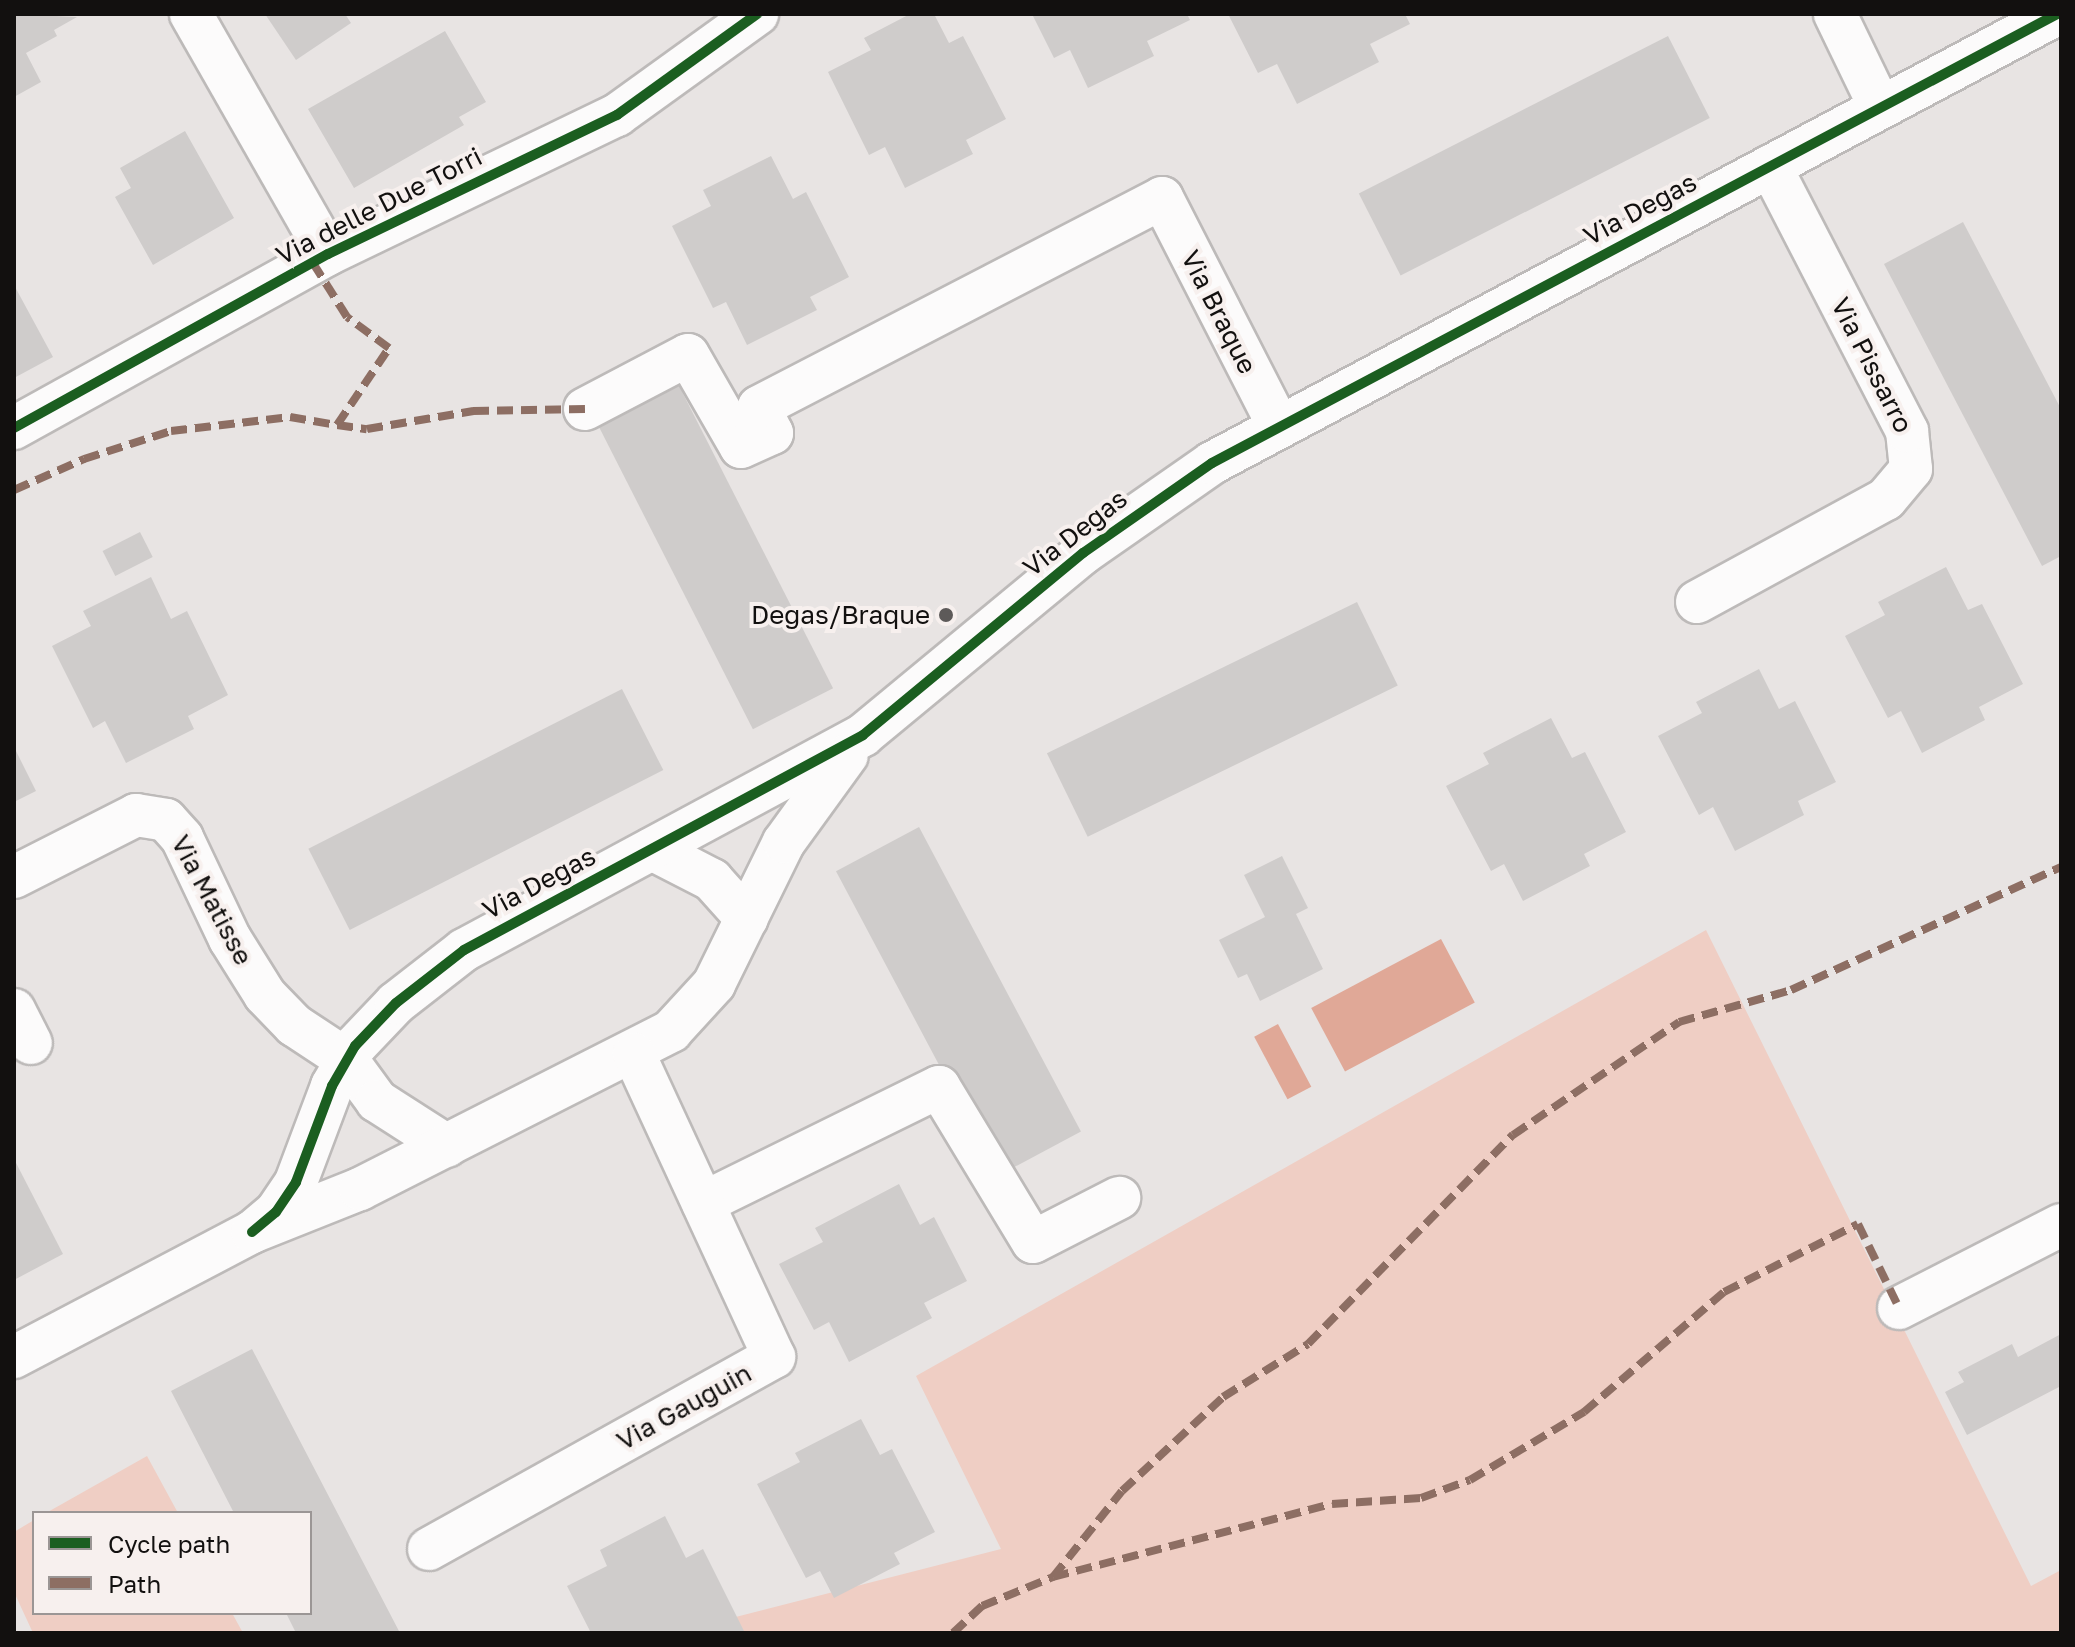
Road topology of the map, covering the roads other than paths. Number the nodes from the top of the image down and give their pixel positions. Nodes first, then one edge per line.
1 (191, 14) edge
2 (757, 14) edge
3 (1835, 14) edge
4 (2057, 14) edge
5 (1880, 107) junction
6 (1770, 166) junction
7 (328, 254) junction
8 (585, 409) dead end
9 (1278, 425) junction
10 (14, 428) edge
11 (1697, 602) dead end
12 (863, 735) junction
13 (652, 849) junction
14 (14, 877) edge
15 (747, 919) junction
16 (634, 1054) junction
17 (347, 1060) junction
18 (447, 1146) junction
19 (1119, 1198) dead end
20 (703, 1203) junction
21 (2061, 1225) edge
22 (252, 1232) junction
23 (1899, 1308) dead end
24 (14, 1357) edge
25 (429, 1549) dead end

1 - 7 street
2 - 7 street, Via delle Due Torri
3 - 5 street
4 - 5 street, Via Degas
5 - 6 street, Via Degas
6 - 9 street, Via Degas
6 - 11 street, Via Pissarro
7 - 10 street, Via delle Due Torri
8 - 9 street, Via Braque
9 - 12 street, Via Degas
12 - 13 street, Via Degas
12 - 15 street, Via Degas
13 - 15 street
13 - 17 street, Via Degas
14 - 17 street, Via Matisse
15 - 16 street, Via Degas
16 - 18 street, Via Degas
16 - 20 street, Via Gauguin
17 - 18 street
17 - 22 street, Via Degas
18 - 22 street, Via Degas
19 - 20 street
20 - 25 street, Via Gauguin
21 - 23 street
22 - 24 street, Via Degas

